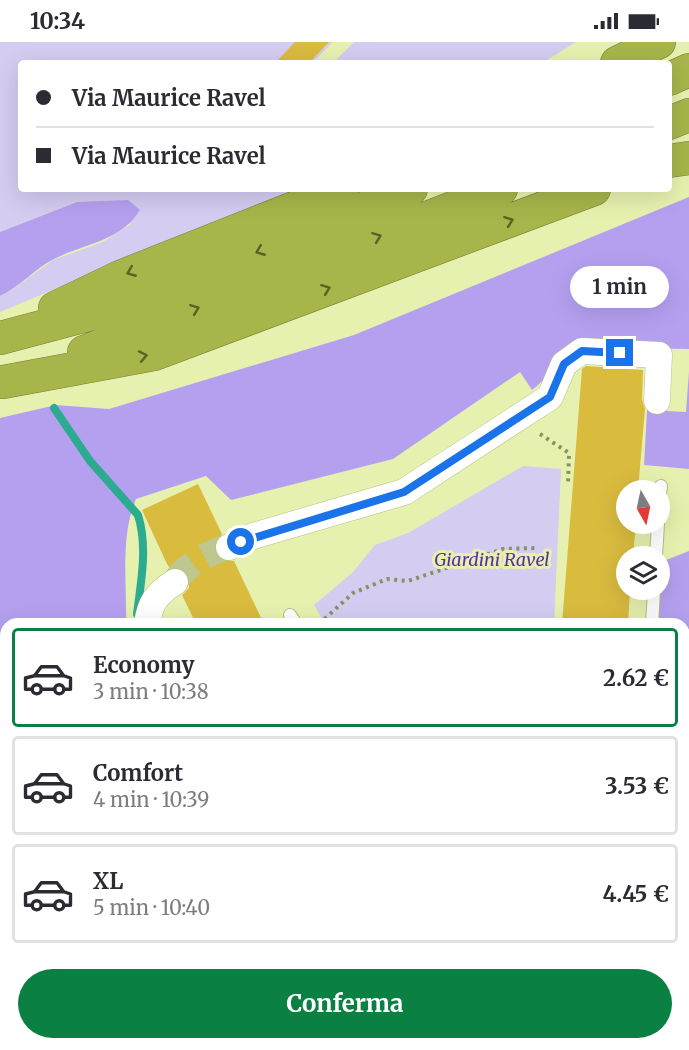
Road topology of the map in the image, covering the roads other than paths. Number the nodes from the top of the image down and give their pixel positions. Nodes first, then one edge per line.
1 (659, 42) edge
2 (623, 60) edge
3 (689, 70) edge
4 (672, 78) edge
5 (689, 115) edge
6 (672, 122) edge
7 (689, 158) edge
8 (672, 161) edge
9 (334, 192) edge
10 (404, 192) edge
11 (493, 192) edge
12 (586, 192) edge
13 (0, 336) edge
14 (2, 383) edge
15 (657, 401) dead end
16 (230, 547) tunnel mouth
17 (175, 582) tunnel mouth
18 (653, 600) edge
19 (148, 618) edge
20 (652, 618) edge

1 - 2 highway
3 - 4 highway
5 - 6 highway
7 - 8 highway
9 -> 13 highway
10 -> 13 highway
14 -> 11 highway
14 -> 12 highway
15 - 16 street
17 - 19 street
18 - 20 lane

